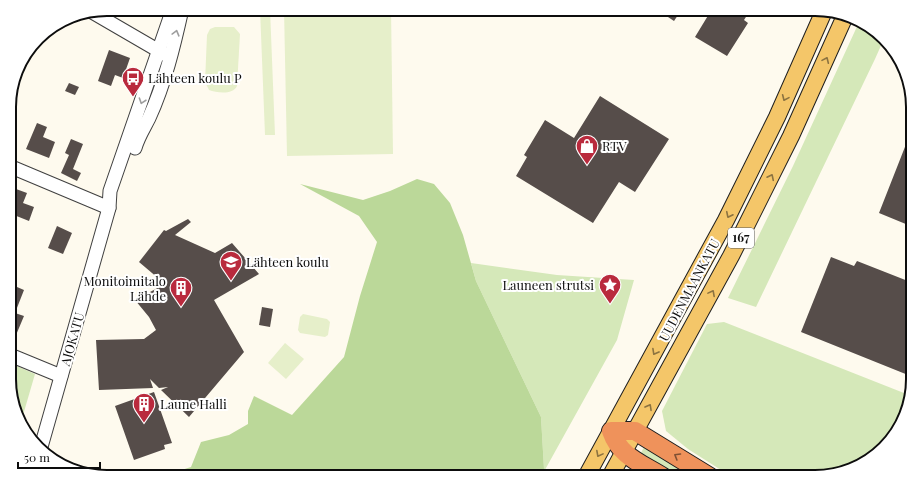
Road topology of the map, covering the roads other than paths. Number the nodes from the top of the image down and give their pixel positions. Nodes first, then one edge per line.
1 (99, 16) edge
2 (172, 16) edge
3 (179, 16) edge
4 (822, 17) edge
5 (843, 20) edge
6 (165, 54) junction
7 (16, 169) edge
8 (109, 208) junction
9 (16, 357) edge
10 (61, 376) junction
11 (611, 431) junction
12 (635, 431) junction
13 (42, 442) edge
14 (623, 453) junction
15 (590, 470) edge
16 (614, 470) edge
17 (651, 470) edge
18 (699, 470) edge

1 - 6 street
2 - 6 street, AJOKATU
6 -> 3 street, AJOKATU
4 -> 11 main road, UUDENMAANKATU
12 -> 5 main road, UUDENMAANKATU / 167
6 - 8 street, AJOKATU
7 - 8 street
8 - 10 street, AJOKATU
9 - 10 street
10 - 13 street, AJOKATU
11 - 12 highway
11 - 14 highway
11 -> 15 main road, UUDENMAANKATU
12 - 14 main road, UUDENMAANKATU / 167
18 -> 12 highway
14 - 16 main road, UUDENMAANKATU / 167
14 - 17 highway

